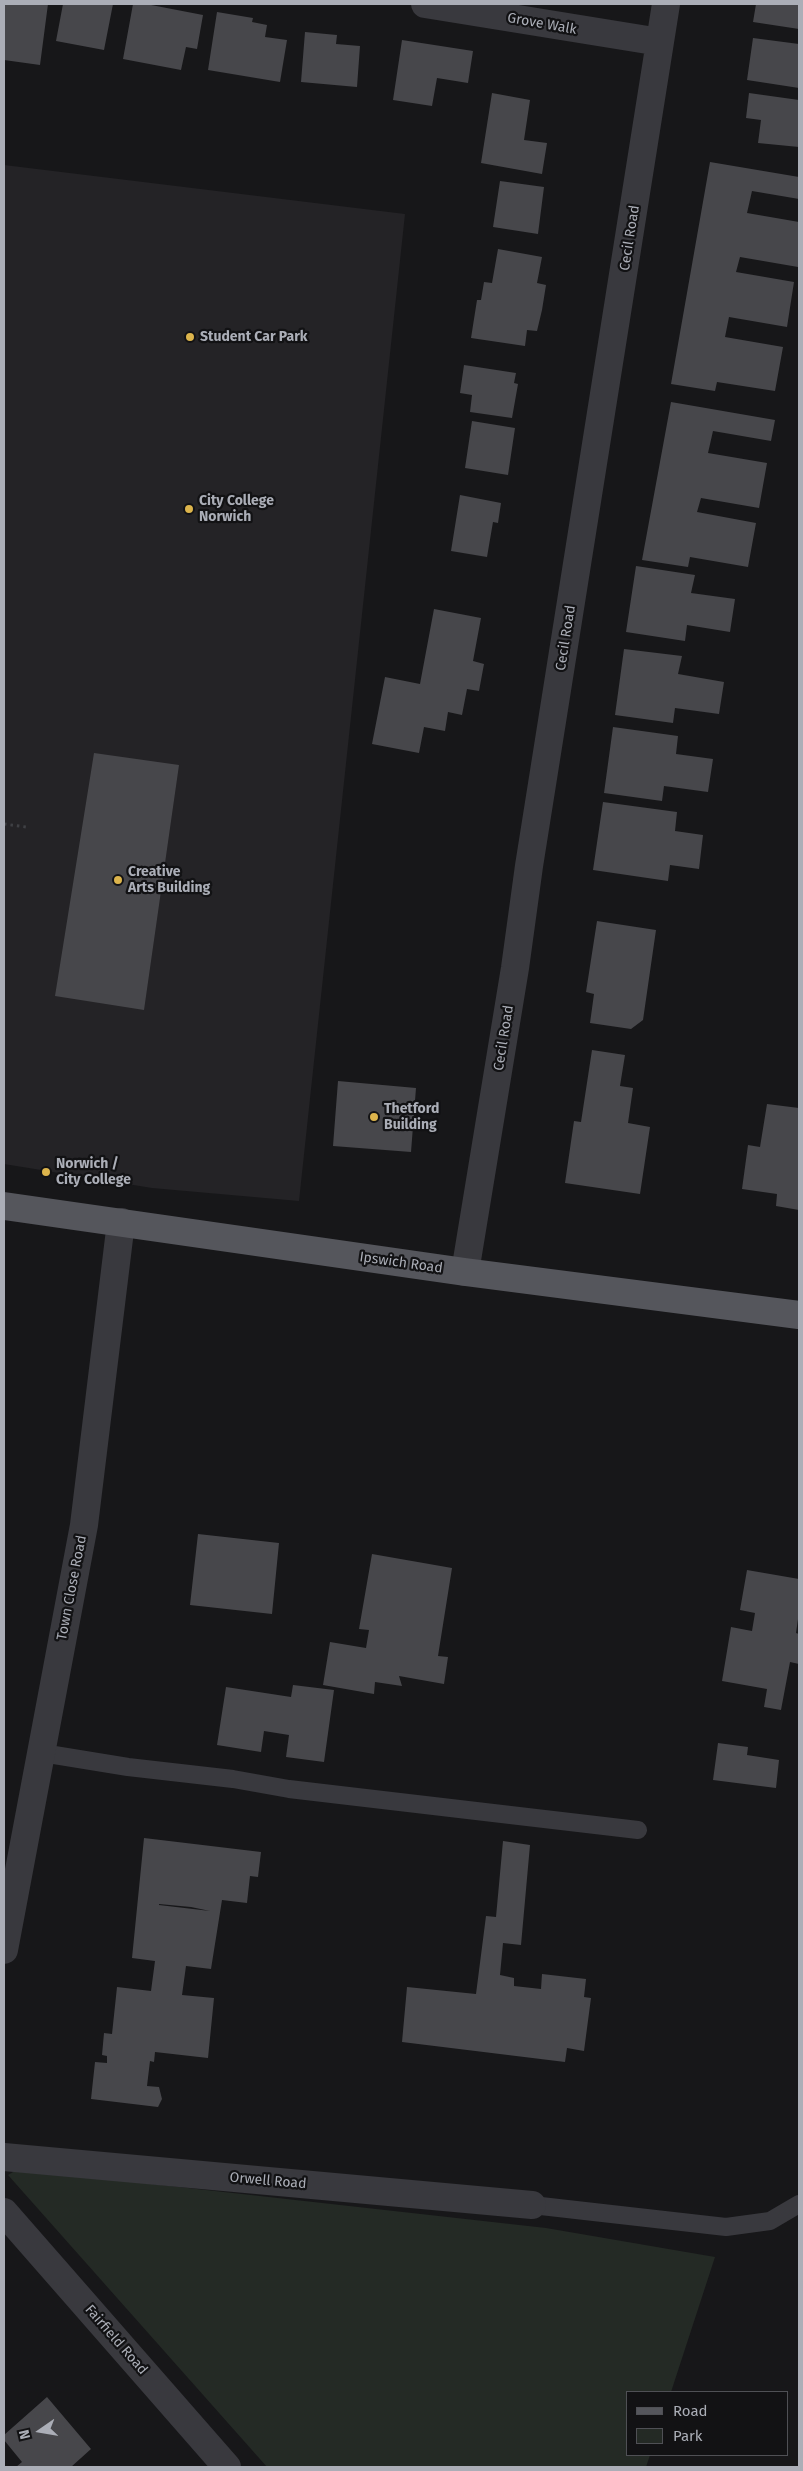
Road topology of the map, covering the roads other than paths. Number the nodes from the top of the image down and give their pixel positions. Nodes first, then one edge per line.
1 (425, 4) edge
2 (666, 4) edge
3 (660, 42) junction
4 (4, 1206) edge
5 (121, 1222) junction
6 (465, 1272) junction
7 (799, 1315) edge
8 (42, 1753) junction
9 (638, 1830) dead end
10 (4, 1950) edge
11 (4, 2157) edge
12 (799, 2204) edge
13 (532, 2205) joint
14 (4, 2212) edge
15 (228, 2467) edge

1 - 3 street, Grove Walk
2 - 3 street, Cecil Road
3 - 6 street, Cecil Road
4 - 5 main road, Ipswich Road
5 - 6 main road, Ipswich Road
5 - 8 street, Town Close Road
6 - 7 main road, Ipswich Road
8 - 9 lane
8 - 10 street, Town Close Road
11 - 13 street, Orwell Road
12 - 13 lane
14 - 15 street, Fairfield Road

